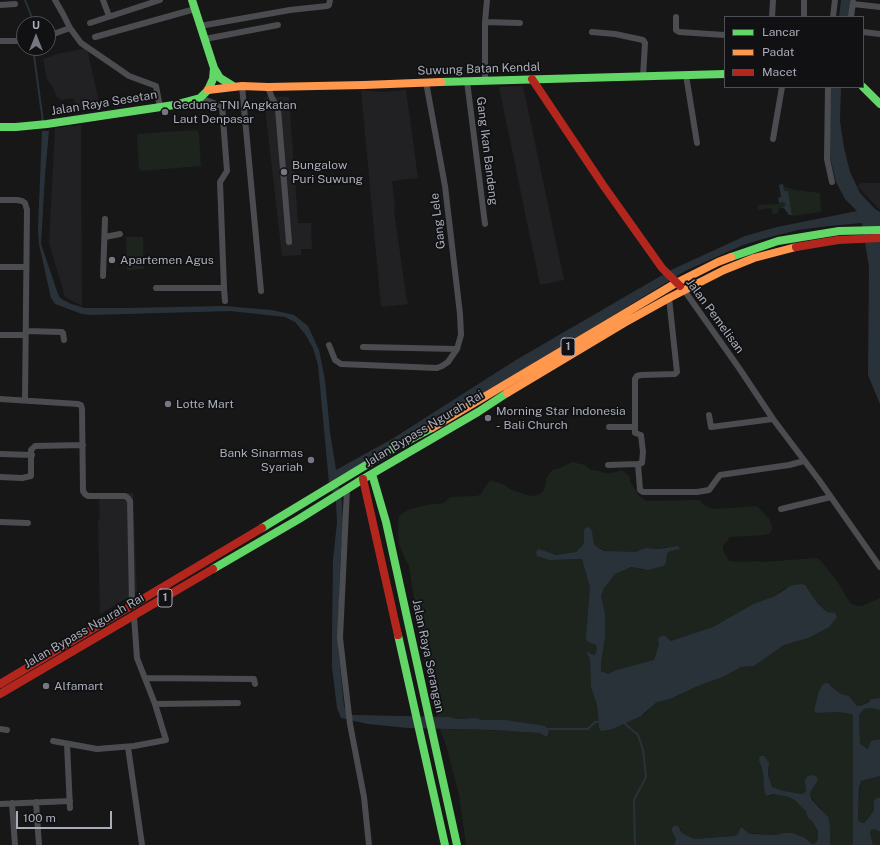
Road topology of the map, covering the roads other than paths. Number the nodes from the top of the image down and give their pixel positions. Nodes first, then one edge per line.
1 (55, 0) edge
2 (103, 0) edge
3 (160, 0) edge
4 (192, 0) edge
5 (305, 0) edge
6 (330, 0) edge
7 (487, 0) edge
8 (773, 0) edge
9 (804, 0) edge
10 (835, 0) edge
11 (853, 2) edge
12 (15, 4) dead end
13 (0, 5) edge
14 (880, 7) edge
15 (306, 8) junction
16 (195, 9) junction
17 (109, 16) junction
18 (772, 16) edge
19 (804, 16) edge
20 (833, 16) edge
21 (851, 16) edge
22 (676, 17) dead end
23 (485, 22) junction
24 (90, 23) dead end
25 (520, 23) dead end
26 (278, 25) dead end
27 (200, 26) junction
28 (70, 28) junction
29 (592, 32) dead end
30 (864, 32) edge
31 (56, 33) edge
32 (724, 34) edge
33 (880, 34) edge
34 (95, 37) dead end
35 (205, 39) junction
36 (0, 41) edge
37 (16, 41) edge
38 (214, 68) junction
39 (724, 74) edge
40 (686, 75) junction
41 (643, 77) junction
42 (532, 79) junction
43 (485, 80) junction
44 (467, 81) junction
45 (426, 82) junction
46 (233, 86) junction
47 (242, 86) junction
48 (268, 87) junction
49 (782, 88) edge
50 (828, 88) edge
51 (864, 88) edge
52 (208, 90) junction
53 (200, 98) junction
54 (880, 104) edge
55 (160, 107) junction
56 (0, 127) edge
57 (773, 139) dead end
58 (697, 143) dead end
59 (832, 182) dead end
60 (0, 200) edge
61 (105, 219) dead end
62 (485, 224) dead end
63 (880, 230) edge
64 (120, 234) dead end
65 (860, 235) junction
66 (105, 236) junction
67 (880, 238) edge
68 (289, 242) dead end
69 (0, 267) edge
70 (26, 267) junction
71 (104, 276) dead end
72 (675, 282) junction
73 (156, 288) dead end
74 (224, 288) junction
75 (684, 290) junction
76 (260, 291) dead end
77 (669, 298) junction
78 (225, 301) dead end
79 (25, 333) junction
80 (0, 335) edge
81 (64, 340) dead end
82 (329, 345) dead end
83 (363, 347) dead end
84 (456, 349) junction
85 (0, 399) edge
86 (25, 400) junction
87 (708, 415) dead end
88 (773, 419) junction
89 (609, 426) dead end
90 (635, 427) junction
91 (432, 428) junction
92 (441, 433) junction
93 (83, 445) junction
94 (0, 454) edge
95 (32, 455) junction
96 (804, 461) junction
97 (638, 464) junction
98 (608, 465) dead end
99 (372, 474) junction
100 (0, 477) edge
101 (363, 479) junction
102 (345, 490) junction
103 (831, 497) junction
104 (781, 509) dead end
105 (0, 522) edge
106 (28, 523) dead end
107 (880, 567) edge
108 (132, 605) junction
109 (134, 616) junction
110 (29, 672) junction
111 (146, 678) junction
112 (0, 684) edge
113 (255, 684) dead end
114 (0, 694) edge
115 (238, 703) dead end
116 (155, 704) junction
117 (53, 741) dead end
118 (67, 744) junction
119 (128, 747) junction
120 (70, 801) junction
121 (36, 802) junction
122 (12, 803) junction
123 (0, 804) edge
124 (70, 808) dead end
125 (15, 845) edge
126 (39, 845) edge
127 (142, 845) edge
128 (369, 845) edge
129 (445, 845) edge
130 (456, 845) edge

1 - 28 street
2 - 17 street
3 - 17 street
4 - 16 main road
5 - 15 street
6 - 15 street
7 - 23 street
8 - 18 street
9 - 19 street
10 - 20 street
11 - 14 street
11 - 21 street
12 - 13 street
15 - 27 street
16 - 27 main road
16 - 34 street
17 - 24 street
22 - 32 street
23 - 25 street
23 - 43 street
26 - 35 street
27 - 35 main road
28 - 31 street
28 - 55 street
29 - 41 street
30 - 33 street
35 - 38 main road
36 - 37 street
38 - 46 main road
38 - 52 main road
39 - 40 main road, Suwung Batan Kendal
40 - 41 main road, Suwung Batan Kendal
40 - 58 street
41 - 42 main road, Suwung Batan Kendal
42 - 43 main road, Suwung Batan Kendal
42 - 72 main road, Jalan Pemelisan
43 - 44 main road, Suwung Batan Kendal
44 - 45 main road, Suwung Batan Kendal
44 - 62 street, Gang Ikan Bandeng
45 - 48 main road, Suwung Batan Kendal
45 - 84 street, Gang Lele
46 - 47 main road, Suwung Batan Kendal
46 - 52 main road, Suwung Batan Kendal
47 - 48 main road, Suwung Batan Kendal
47 - 76 street
48 - 68 street
49 - 57 street
50 - 59 street
51 - 54 main road
52 - 53 main road
53 - 55 main road, Jalan Raya Sesetan
53 - 74 street
55 - 56 main road, Jalan Raya Sesetan
60 - 70 street
61 - 66 street
63 - 65 main road, Jalan Bypass Ngurah Rai / 1
64 - 66 street
65 - 67 main road, Jalan Bypass Ngurah Rai / 1
65 - 72 main road, Jalan Bypass Ngurah Rai / 1
65 - 75 main road, Jalan Bypass Ngurah Rai / 1
66 - 71 street
69 - 70 street
70 - 79 street
72 - 75 main road, Jalan Pemelisan
72 - 91 main road, Jalan Bypass Ngurah Rai / 1
73 - 74 street
74 - 78 street
75 - 77 main road, Jalan Bypass Ngurah Rai / 1
75 - 88 street, Jalan Pemelisan
77 - 90 street
77 - 92 main road, Jalan Bypass Ngurah Rai / 1
79 - 80 street
79 - 81 street
79 - 86 street
82 - 84 street, Gang Lele
83 - 84 street
85 - 86 street
86 - 93 street
87 - 88 street
88 - 96 street, Jalan Pemelisan
89 - 90 street
90 - 97 street
91 - 92 main road
91 - 108 main road, Jalan Bypass Ngurah Rai / 1
92 - 99 main road, Jalan Bypass Ngurah Rai / 1
93 - 95 street
93 - 108 street
94 - 95 street
95 - 100 street
96 - 97 street
96 - 103 street, Jalan Pemelisan
97 - 98 street
99 - 101 main road, Jalan Bypass Ngurah Rai / 1
99 - 130 main road, Jalan Raya Serangan
101 - 102 main road, Jalan Bypass Ngurah Rai / 1
101 - 129 main road, Jalan Raya Serangan
102 - 109 main road, Jalan Bypass Ngurah Rai / 1
102 - 128 street
103 - 104 street
103 - 107 street, Jalan Pemelisan
105 - 106 street
108 - 110 main road, Jalan Bypass Ngurah Rai / 1
109 - 110 main road, Jalan Bypass Ngurah Rai / 1
109 - 111 street
110 - 112 main road, Jalan Bypass Ngurah Rai / 1
110 - 114 main road, Jalan Bypass Ngurah Rai / 1
111 - 113 street
111 - 116 street
115 - 116 street
116 - 119 street
117 - 118 street
118 - 119 street
118 - 120 street
119 - 127 street
120 - 121 street
120 - 124 street
121 - 122 street
121 - 126 street
122 - 123 street
122 - 125 street

